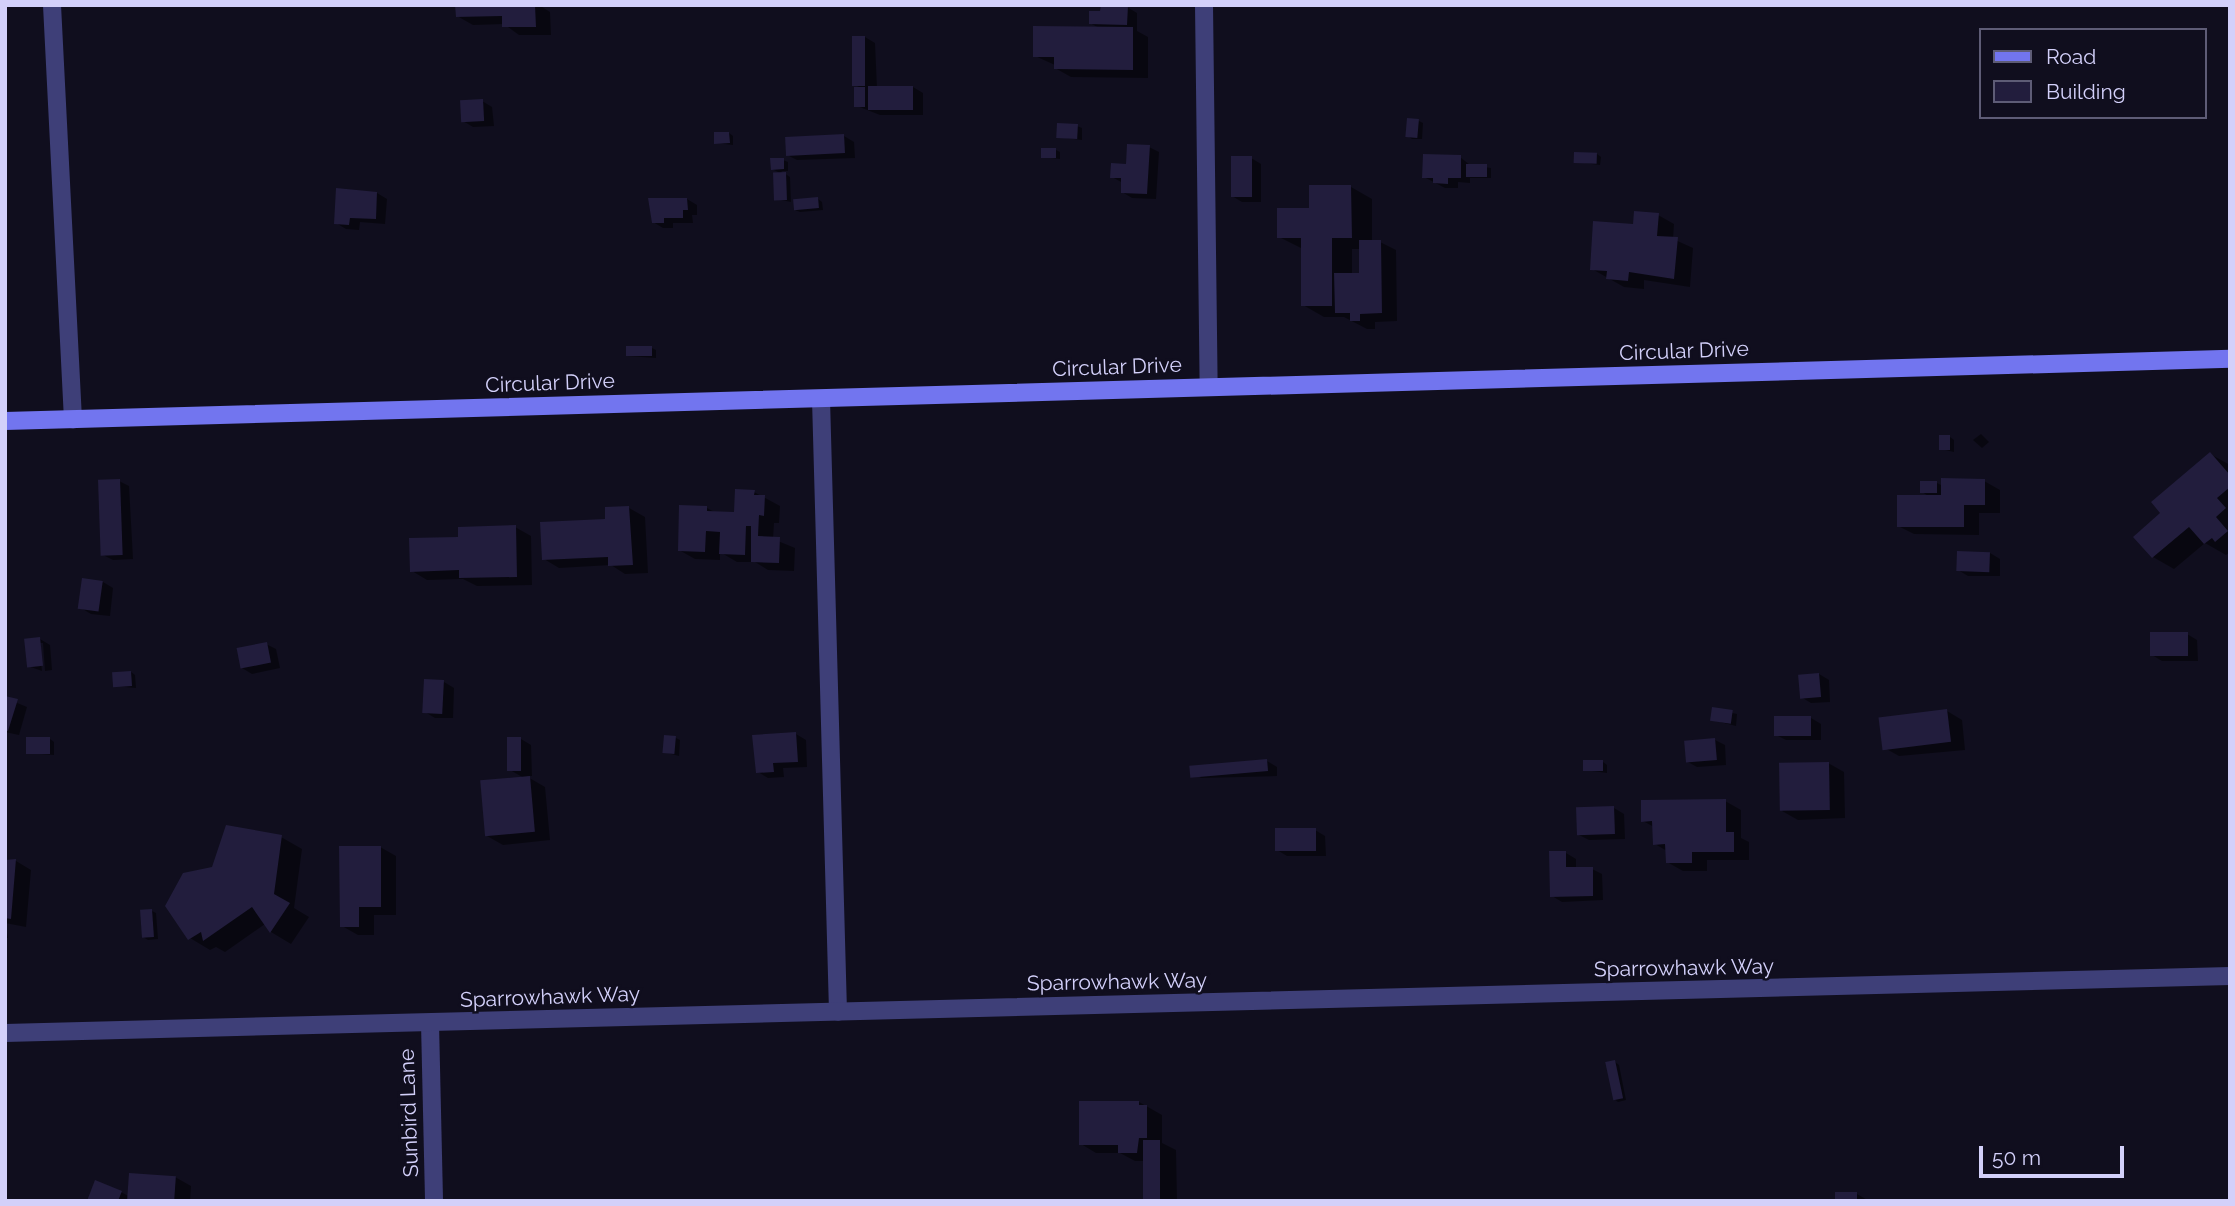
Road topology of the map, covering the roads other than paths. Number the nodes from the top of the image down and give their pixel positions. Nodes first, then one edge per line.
1 (52, 5) edge
2 (1204, 5) edge
3 (2230, 359) edge
4 (1209, 387) junction
5 (821, 399) junction
6 (73, 419) junction
7 (5, 421) edge
8 (2230, 976) edge
9 (838, 1012) junction
10 (430, 1023) junction
11 (5, 1033) edge
12 (435, 1201) edge

1 - 6 street
2 - 4 street
3 - 4 street, Circular Drive
4 - 5 street, Circular Drive
5 - 6 street, Circular Drive
5 - 9 street
6 - 7 street, Circular Drive
8 - 9 street, Sparrowhawk Way
9 - 10 street, Sparrowhawk Way
10 - 11 street, Sparrowhawk Way
10 - 12 street, Sunbird Lane

